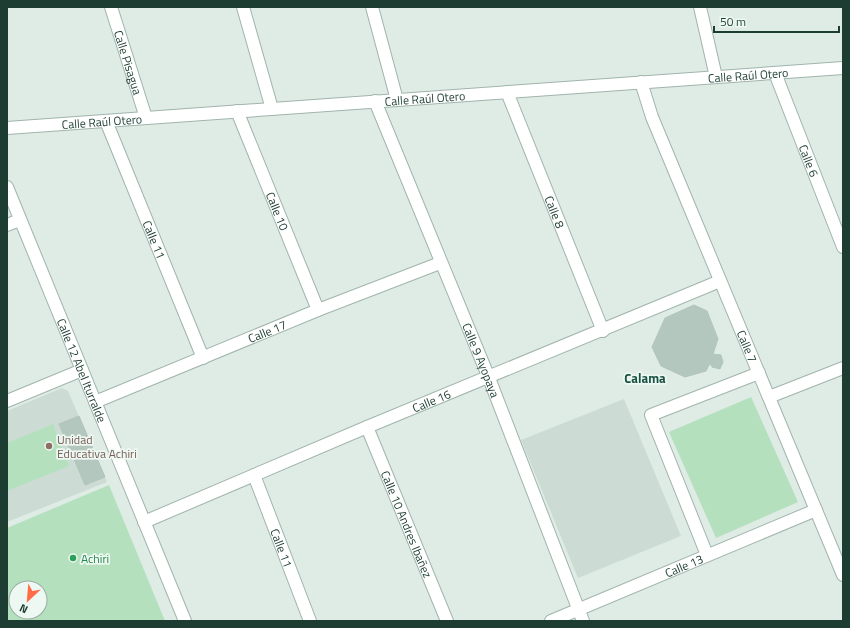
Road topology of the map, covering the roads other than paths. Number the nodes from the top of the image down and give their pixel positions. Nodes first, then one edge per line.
1 (111, 7) edge
2 (243, 7) edge
3 (372, 7) edge
4 (700, 7) edge
5 (843, 68) edge
6 (775, 73) junction
7 (716, 77) junction
8 (641, 82) junction
9 (507, 92) junction
10 (397, 100) junction
11 (375, 102) junction
12 (272, 109) junction
13 (237, 112) junction
14 (146, 118) junction
15 (106, 121) junction
16 (7, 128) edge
17 (7, 187) edge
18 (20, 220) junction
19 (7, 225) edge
20 (843, 247) edge
21 (440, 263) junction
22 (720, 281) junction
23 (318, 310) junction
24 (603, 331) junction
25 (203, 358) junction
26 (843, 368) edge
27 (82, 370) junction
28 (759, 373) junction
29 (489, 378) junction
30 (769, 397) junction
31 (7, 401) edge
32 (95, 402) junction
33 (367, 427) junction
34 (254, 475) junction
35 (816, 510) junction
36 (144, 522) junction
37 (707, 555) junction
38 (843, 575) edge
39 (580, 616) edge
40 (185, 621) edge
41 (310, 621) edge
42 (447, 621) edge
43 (551, 621) edge

1 - 14 street, Calle Pisagua
2 - 12 street
3 - 10 street
4 - 7 street
5 - 6 street, Calle Raúl Otero
6 - 7 street, Calle Raúl Otero
6 - 20 street, Calle 6
7 - 8 street, Calle Raúl Otero
8 - 9 street, Calle Raúl Otero
8 - 22 street, Calle 7
9 - 10 street, Calle Raúl Otero
9 - 24 street, Calle 8
10 - 11 street, Calle Raúl Otero
11 - 12 street, Calle Raúl Otero
11 - 21 street, Calle 9 Ayopaya
12 - 13 street, Calle Raúl Otero
13 - 14 street, Calle Raúl Otero
13 - 23 street, Calle 10
14 - 15 street, Calle Raúl Otero
15 - 16 street, Calle Raúl Otero
15 - 25 street, Calle 11
17 - 18 street, Calle 12 Abel Iturralde
18 - 19 street
18 - 27 street, Calle 12 Abel Iturralde
21 - 23 street, Calle 17
21 - 29 street, Calle 9 Ayopaya
22 - 24 street, Calle 16
22 - 28 street, Calle 7
23 - 25 street, Calle 17
24 - 29 street, Calle 16
25 - 32 street, Calle 17
26 - 30 street
27 - 31 street
27 - 32 street, Calle 12 Abel Iturralde
28 - 30 street, Calle 7
28 - 37 street
29 - 33 street, Calle 16
29 - 39 street, Calle 9 Ayopaya
30 - 35 street, Calle 7
32 - 36 street, Calle 12 Abel Iturralde
33 - 34 street, Calle 16
33 - 42 street, Calle 10 Andres Ibañez
34 - 36 street, Calle 16
34 - 41 street, Calle 11
35 - 37 street, Calle 13
35 - 38 street, Calle 7
36 - 40 street, Calle 12 Abel Iturralde
37 - 39 street, Calle 13
39 - 43 street, Calle 13

